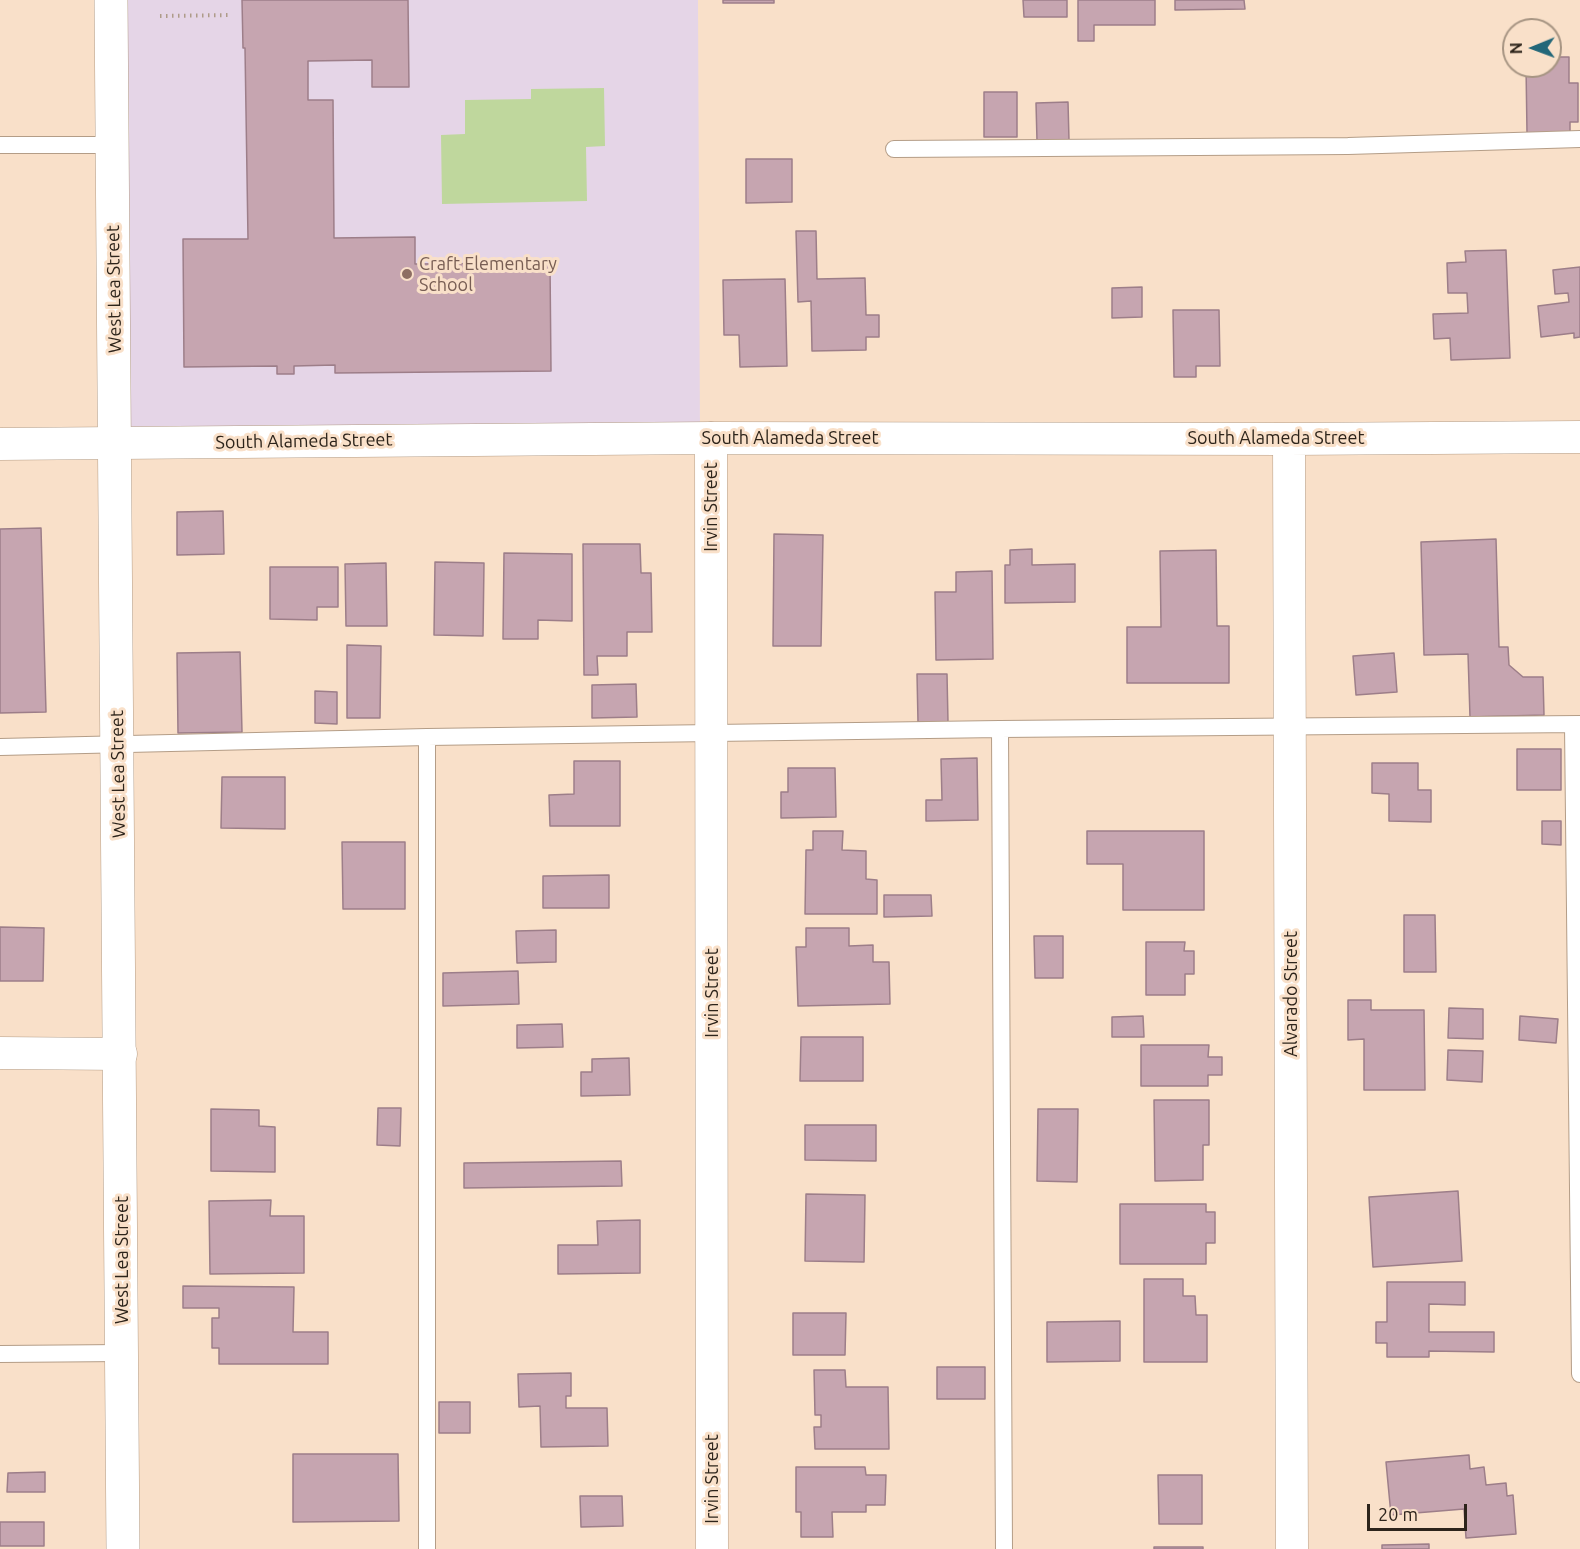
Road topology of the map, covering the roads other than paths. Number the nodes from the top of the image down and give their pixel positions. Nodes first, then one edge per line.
1 (111, 0) edge
2 (1580, 139) edge
3 (0, 145) edge
4 (112, 145) junction
5 (894, 149) dead end
6 (1580, 436) edge
7 (711, 438) junction
8 (1289, 439) junction
9 (115, 443) junction
10 (0, 444) edge
11 (1576, 724) edge
12 (1290, 728) junction
13 (1000, 729) junction
14 (710, 733) junction
15 (427, 736) junction
16 (117, 745) junction
17 (0, 747) edge
18 (0, 1053) edge
19 (121, 1054) junction
20 (123, 1353) junction
21 (0, 1354) edge
22 (1580, 1374) edge
23 (123, 1549) edge
24 (427, 1549) edge
25 (712, 1549) edge
26 (1004, 1549) edge
27 (1292, 1549) edge

1 - 4 main road, West Lea Street
2 - 5 lane
3 - 4 lane
4 - 9 main road, West Lea Street
6 - 8 street, South Alameda Street
7 - 8 street, South Alameda Street
7 - 9 street, South Alameda Street
7 - 14 street, Irvin Street
8 - 12 street, Alvarado Street
9 - 10 street, South Alameda Street
9 - 16 main road, West Lea Street
11 - 12 lane
11 - 22 lane
12 - 13 lane
12 - 27 street, Alvarado Street
13 - 14 lane
13 - 26 lane
14 - 15 lane
14 - 25 street, Irvin Street
15 - 16 lane
15 - 24 lane
16 - 17 lane
16 - 19 main road, West Lea Street
18 - 19 street
19 - 20 main road, West Lea Street
20 - 21 lane
20 - 23 main road, West Lea Street

